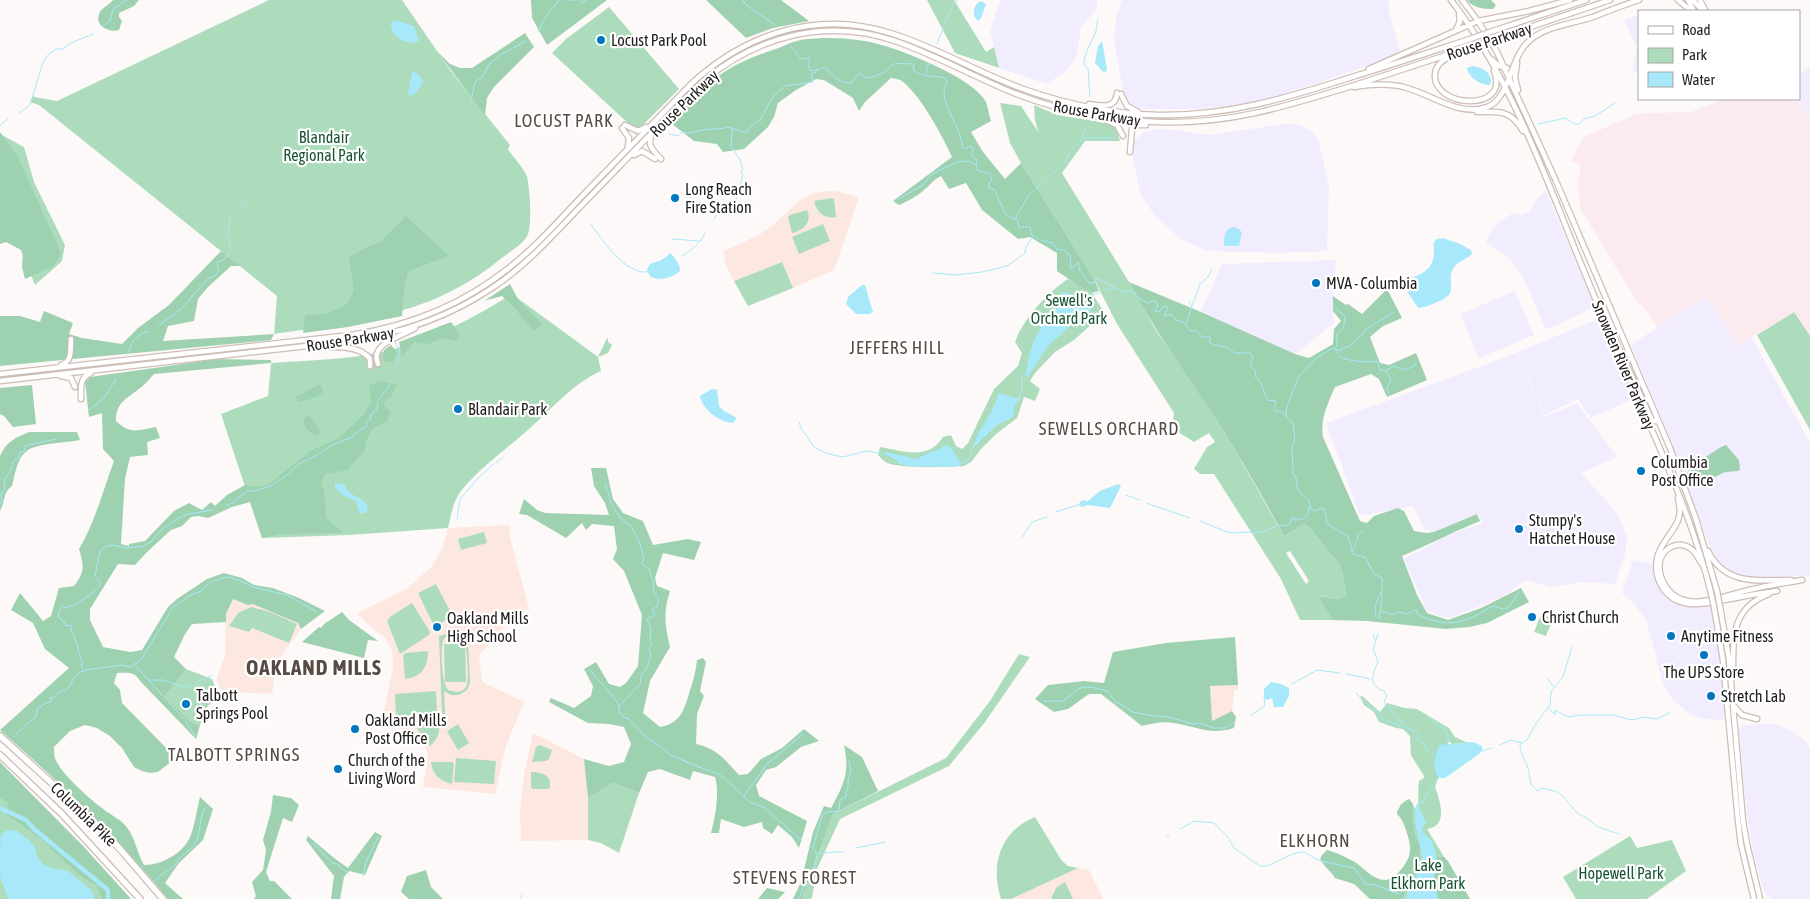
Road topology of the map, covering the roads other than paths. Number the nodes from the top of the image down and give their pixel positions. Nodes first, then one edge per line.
1 (1451, 0) edge
2 (1461, 0) edge
3 (1570, 0) edge
4 (1586, 0) edge
5 (1610, 0) edge
6 (1630, 0) edge
7 (1639, 0) edge
8 (1678, 0) edge
9 (1694, 0) edge
10 (1458, 9) junction
11 (1692, 10) edge
12 (1704, 10) edge
13 (1609, 11) junction
14 (1478, 21) junction
15 (1469, 24) junction
16 (1455, 31) junction
17 (1474, 46) junction
18 (1521, 50) junction
19 (1488, 56) junction
20 (1515, 62) junction
21 (1506, 68) junction
22 (1509, 76) junction
23 (1332, 84) junction
24 (1505, 86) junction
25 (1329, 93) junction
26 (1040, 95) junction
27 (1438, 101) junction
28 (678, 106) junction
29 (666, 110) junction
30 (1144, 114) junction
31 (1100, 117) junction
32 (1218, 120) junction
33 (1123, 136) dead end
34 (1542, 149) junction
35 (1534, 150) junction
36 (1130, 152) dead end
37 (607, 171) junction
38 (604, 183) junction
39 (424, 323) junction
40 (1607, 327) junction
41 (71, 339) dead end
42 (305, 346) junction
43 (378, 364) dead end
44 (370, 366) dead end
45 (115, 368) junction
46 (32, 371) junction
47 (0, 374) edge
48 (35, 377) junction
49 (0, 381) edge
50 (75, 387) dead end
51 (81, 399) dead end
52 (1658, 421) junction
53 (1671, 474) junction
54 (1696, 519) junction
55 (1708, 579) junction
56 (1714, 592) junction
57 (1732, 684) junction
58 (1733, 705) junction
59 (1757, 719) dead end
60 (0, 736) edge
61 (0, 755) edge
62 (140, 899) edge
63 (163, 899) edge
64 (1754, 899) edge
65 (1760, 899) edge

1 - 10 main road, Snowden River Parkway
2 - 14 main road, Snowden River Parkway
3 - 14 main road
4 - 23 main road, Rouse Parkway, bridge
5 - 17 main road, Rouse Parkway, bridge
6 - 13 main road
7 - 13 main road
8 - 11 main road
9 - 12 main road
10 - 15 main road, Snowden River Parkway
10 - 16 main road
13 - 18 main road
14 - 15 main road
14 - 21 main road, Snowden River Parkway
15 - 16 main road
15 - 19 main road, Snowden River Parkway
16 - 23 main road
17 - 19 main road
17 - 25 main road, Rouse Parkway
18 - 20 main road
18 - 34 main road
19 - 21 main road
19 - 24 main road, Snowden River Parkway
20 - 21 main road
20 - 22 main road
21 - 22 main road, Snowden River Parkway
22 - 24 main road
22 - 34 main road, Snowden River Parkway
23 - 30 main road, Rouse Parkway
24 - 27 main road
24 - 35 main road, Snowden River Parkway
25 - 27 main road
25 - 32 main road, Rouse Parkway
26 - 29 main road, Rouse Parkway
26 - 30 main road, Rouse Parkway
26 - 30 main road
27 - 35 main road
28 - 31 main road, Rouse Parkway
28 - 38 main road, Rouse Parkway
28 - 38 main road
29 - 37 main road, Rouse Parkway
29 - 37 main road
31 - 32 main road, Rouse Parkway
31 - 33 main road
32 - 36 main road
34 - 52 main road, Snowden River Parkway
35 - 40 main road, Snowden River Parkway
37 - 46 main road, Rouse Parkway
38 - 39 main road, Rouse Parkway
39 - 42 main road, Rouse Parkway
39 - 43 main road
40 - 52 main road
40 - 53 main road, Snowden River Parkway
41 - 46 main road
42 - 44 main road
42 - 45 main road, Rouse Parkway
45 - 48 main road, Rouse Parkway
45 - 51 main road
46 - 47 main road, Rouse Parkway
48 - 49 main road, Rouse Parkway
48 - 50 main road
52 - 54 main road, Snowden River Parkway
53 - 55 main road, Snowden River Parkway
53 - 57 main road
54 - 55 main road
54 - 56 main road, Snowden River Parkway
55 - 56 main road, Snowden River Parkway
56 - 57 main road, Snowden River Parkway, bridge
56 - 64 main road, Snowden River Parkway, bridge
57 - 58 main road, Snowden River Parkway
58 - 59 main road
58 - 65 main road, Snowden River Parkway
60 - 63 highway, Columbia Pike
61 - 62 highway, Columbia Pike

